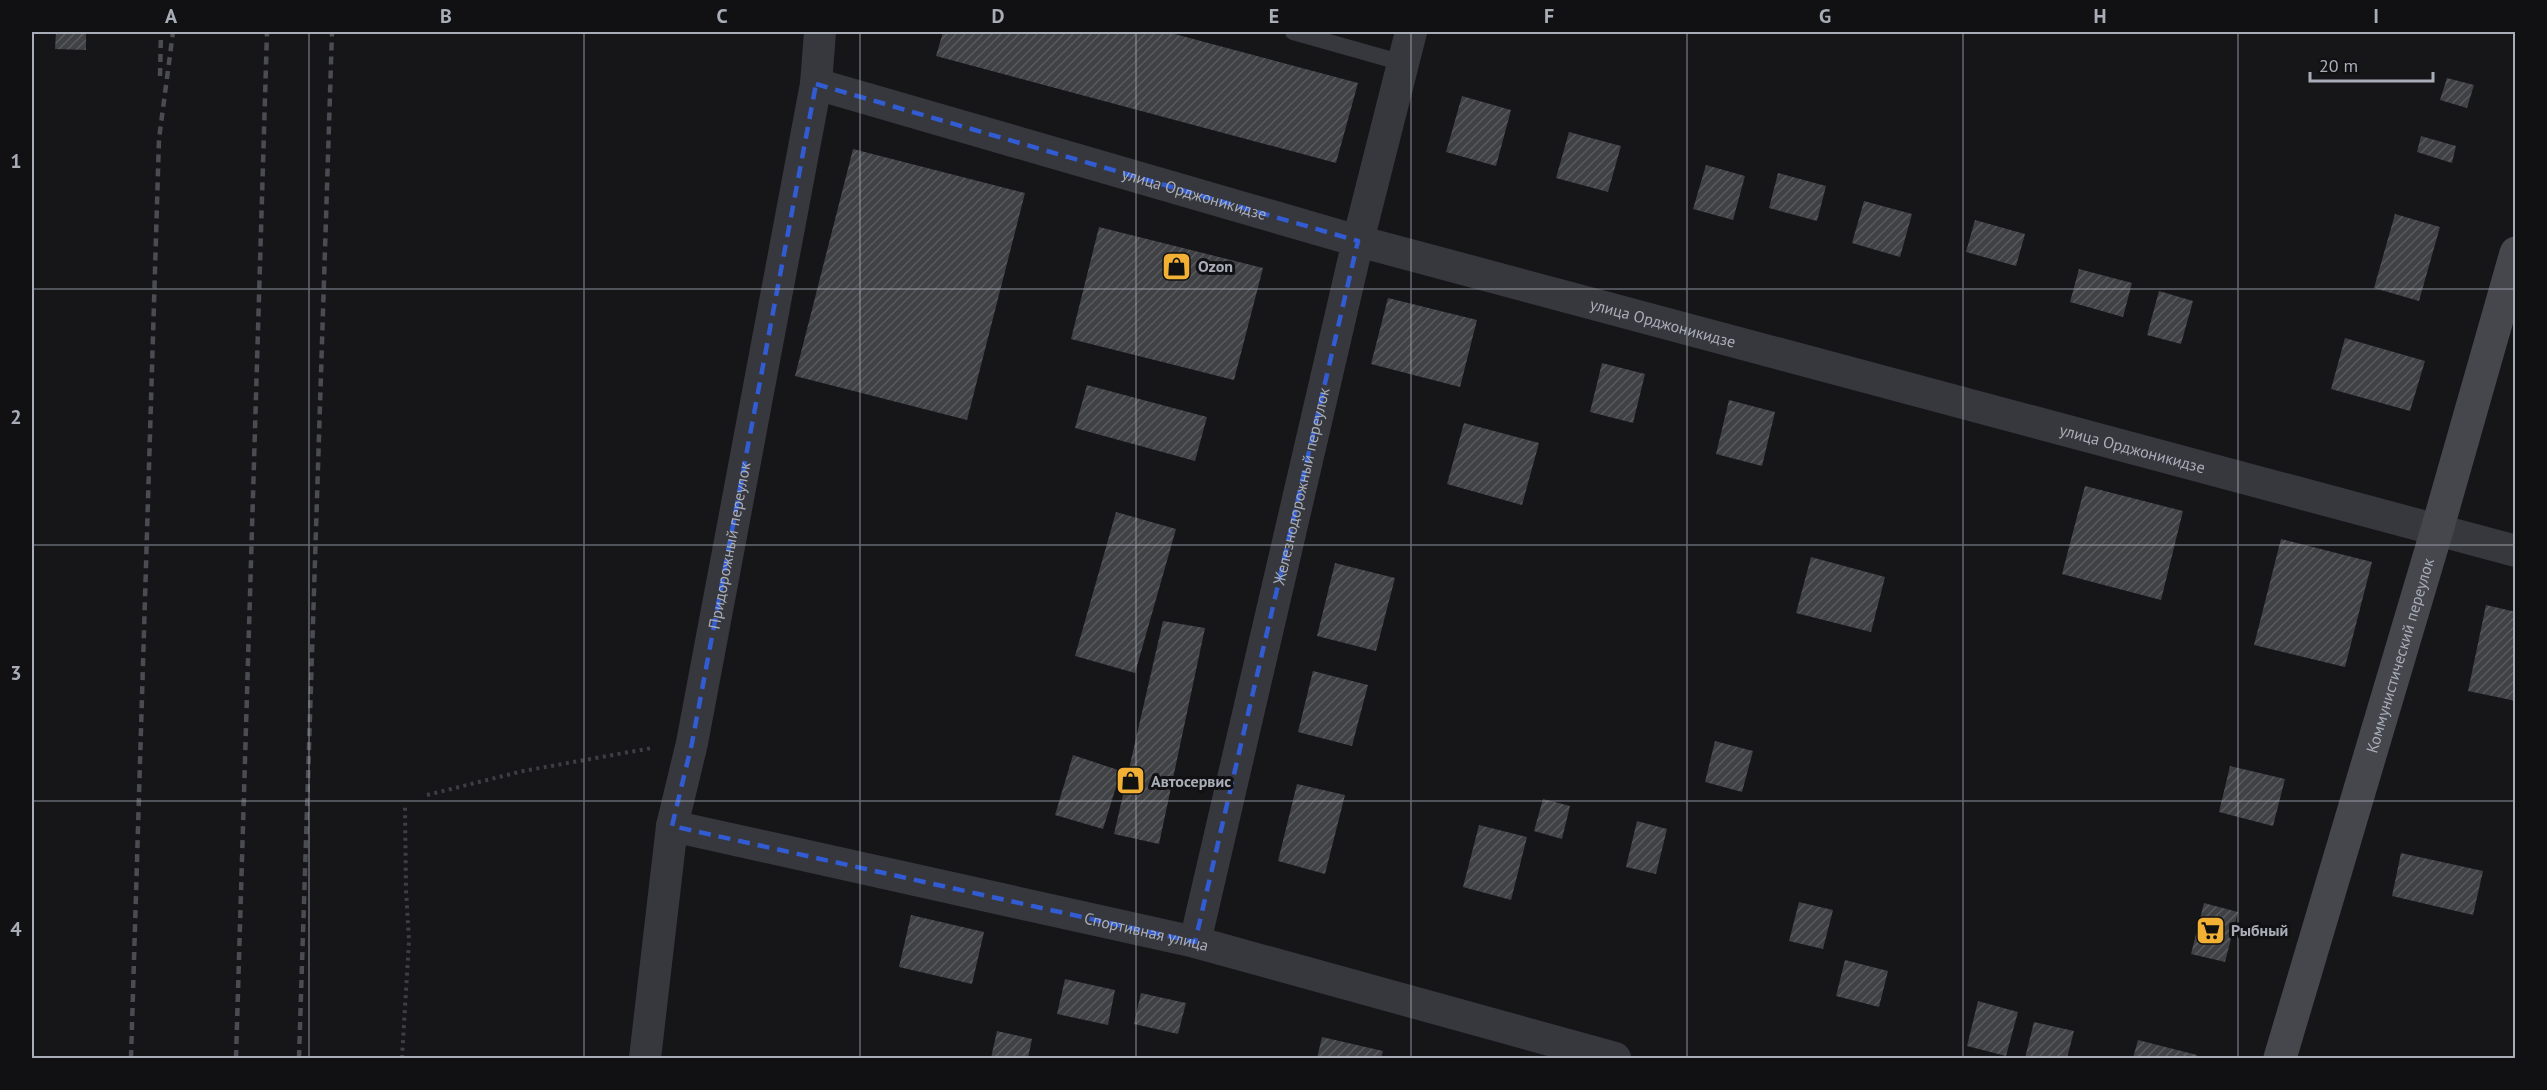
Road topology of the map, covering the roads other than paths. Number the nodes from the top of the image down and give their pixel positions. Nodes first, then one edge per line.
1 (820, 32) edge
2 (1293, 32) edge
3 (1411, 32) edge
4 (1403, 63) junction
5 (816, 84) junction
6 (1358, 241) junction
7 (2516, 252) edge
8 (2437, 530) junction
9 (2516, 551) edge
10 (672, 826) junction
11 (1195, 942) junction
12 (645, 1059) edge
13 (1615, 1059) edge
14 (2280, 1059) edge

1 - 5 street, Придорожный переулок
2 - 4 lane
3 - 4 street, Железнодорожный переулок
4 - 6 street, Железнодорожный переулок
5 - 6 street, улица Орджоникидзе
5 - 10 street, Придорожный переулок
6 - 8 street, улица Орджоникидзе
6 - 11 street, Железнодорожный переулок
7 - 8 street, Коммунистический переулок
8 - 9 street, улица Орджоникидзе
8 - 14 street, Коммунистический переулок
10 - 11 street, Спортивная улица
10 - 12 street, Придорожный переулок
11 - 13 street, Спортивная улица

